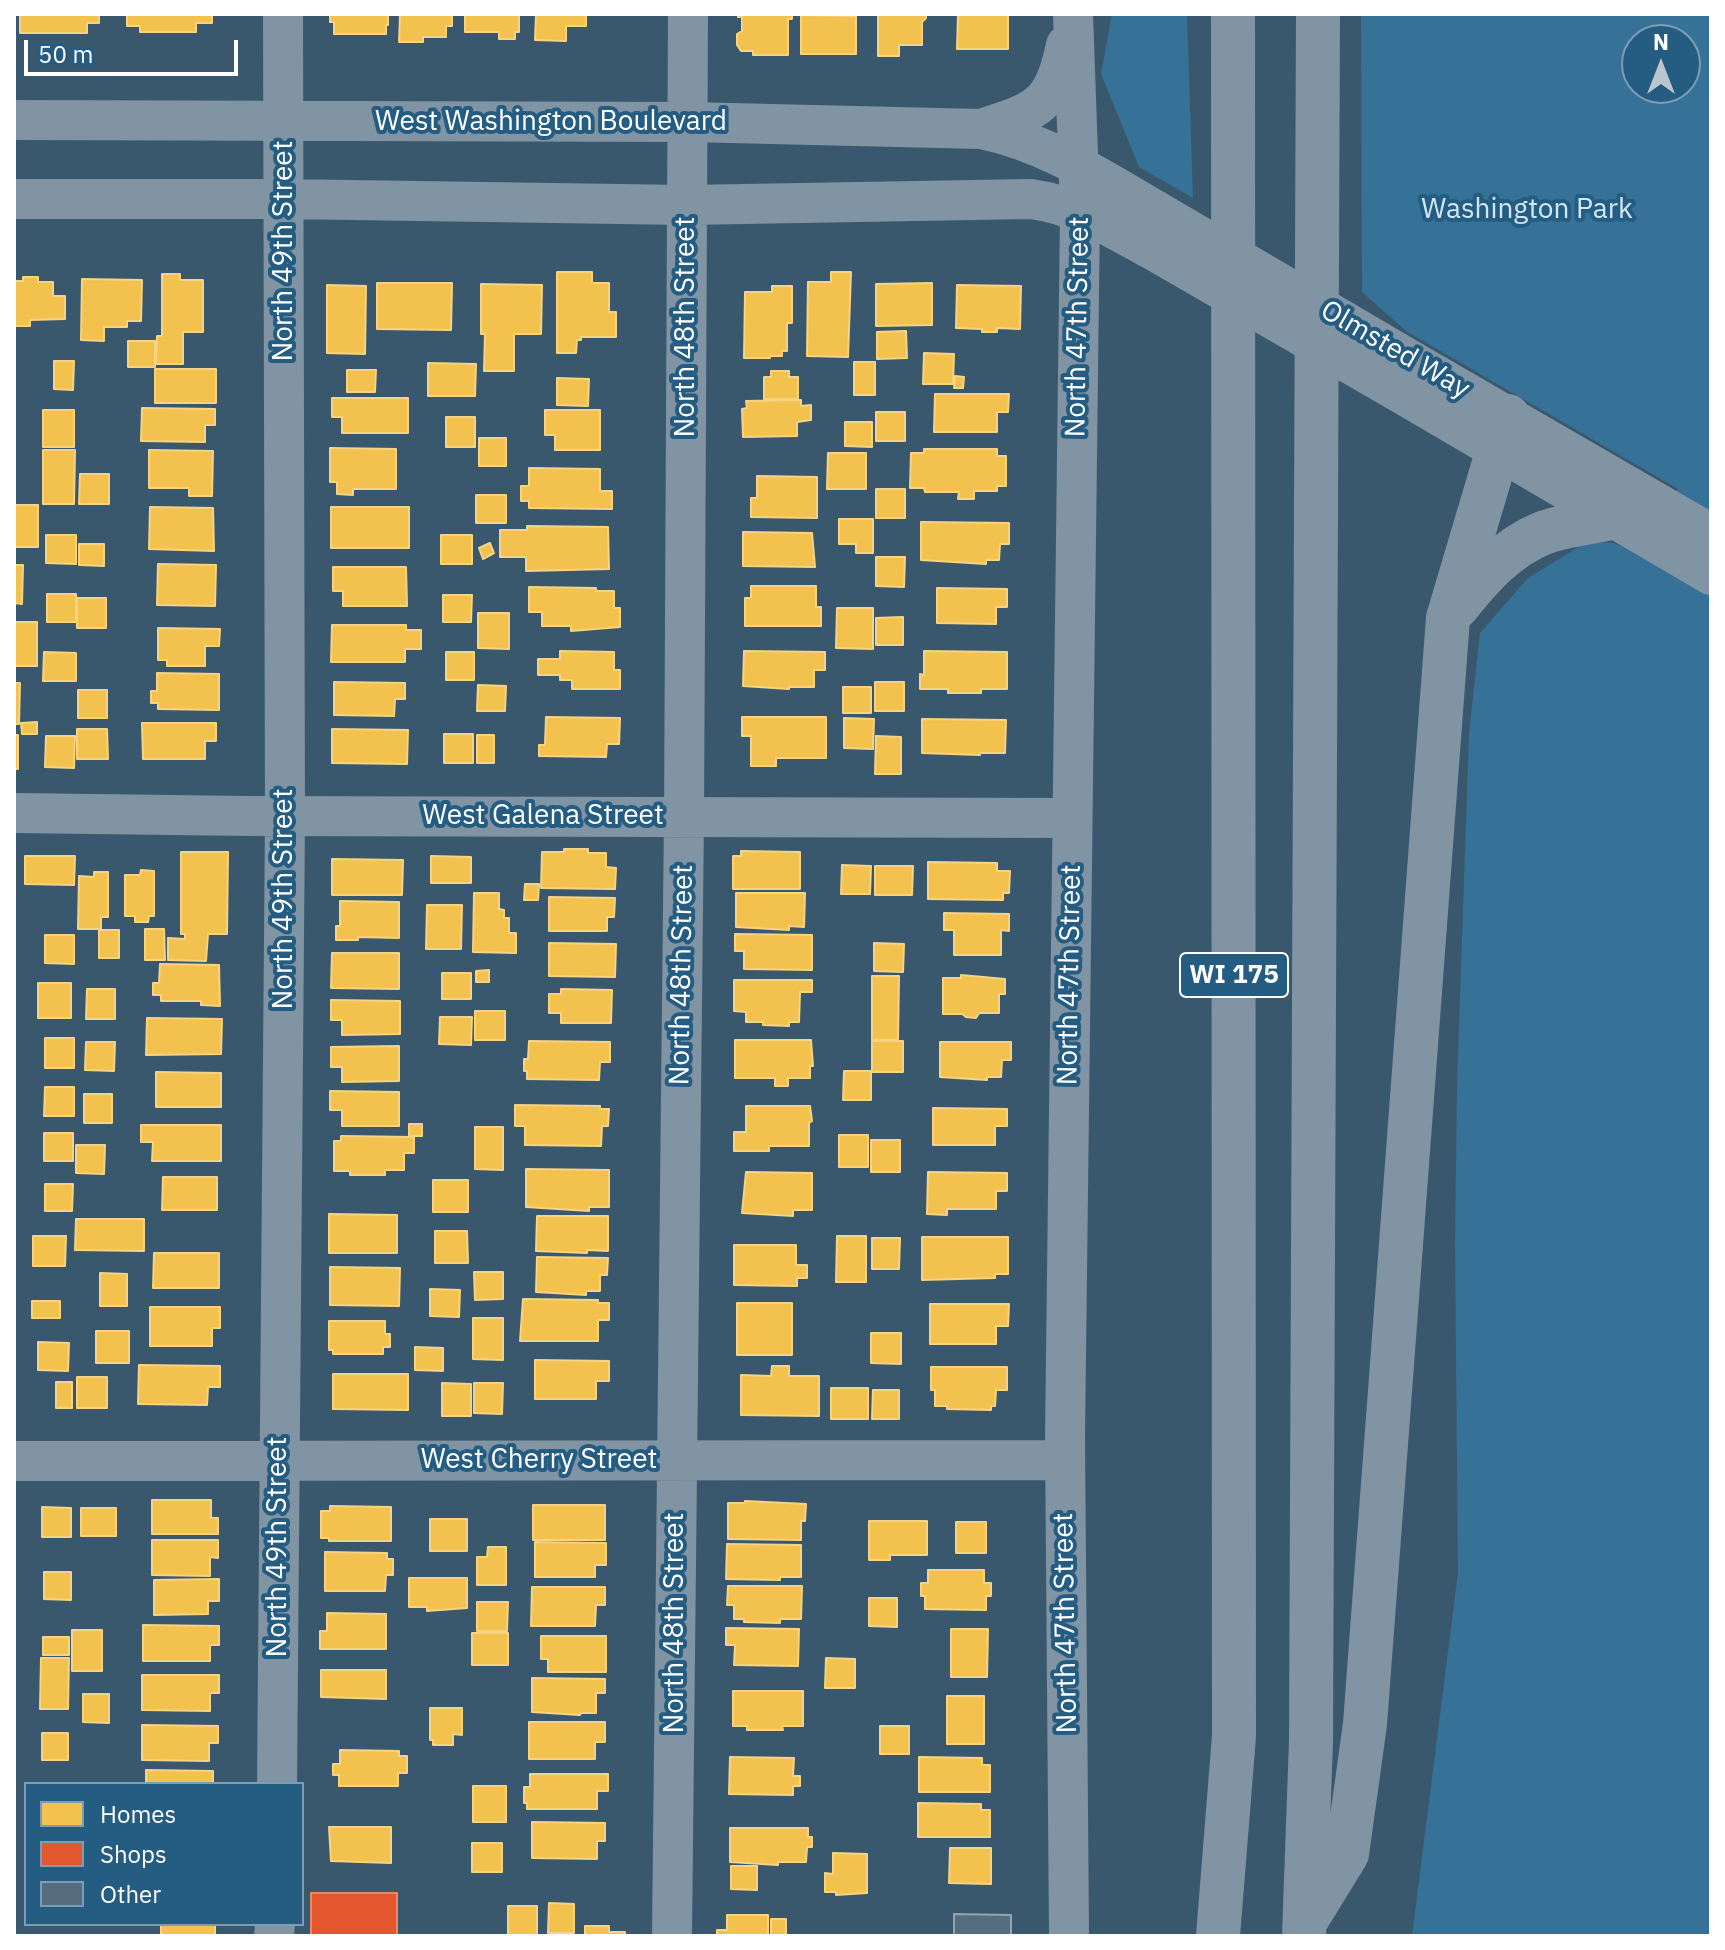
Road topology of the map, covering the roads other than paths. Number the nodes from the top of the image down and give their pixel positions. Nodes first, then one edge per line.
1 (283, 14) edge
2 (688, 14) edge
3 (1073, 14) edge
4 (1233, 14) edge
5 (1318, 14) edge
6 (14, 120) edge
7 (283, 122) junction
8 (688, 122) junction
9 (981, 129) junction
10 (1080, 166) junction
11 (14, 199) edge
12 (284, 199) junction
13 (686, 205) junction
14 (1080, 211) junction
15 (1411, 380) junction
16 (1503, 433) junction
17 (1611, 518) junction
18 (1711, 534) edge
19 (1711, 575) edge
20 (1448, 618) junction
21 (14, 813) edge
22 (285, 816) junction
23 (684, 816) junction
24 (1071, 818) junction
25 (675, 1459) junction
26 (1065, 1460) junction
27 (14, 1461) edge
28 (279, 1461) junction
29 (277, 1782) edge
30 (1305, 1928) edge
31 (672, 1936) edge
32 (1069, 1936) edge
33 (1218, 1936) edge

1 - 7 street, North 49th Street
2 - 8 street, North 48th Street
3 - 9 street
3 - 10 street, North 47th Street
4 - 33 highway, WI 175
5 - 30 highway, WI 175
6 - 7 street, West Washington Boulevard
7 - 8 street, West Washington Boulevard
7 - 12 street, North 49th Street
8 - 9 street, West Washington Boulevard
8 - 13 street, North 48th Street
9 - 10 street, West Washington Boulevard
10 - 14 street, North 47th Street
10 - 15 street, Olmsted Way, bridge
11 - 12 street
12 - 13 street
12 - 22 street, North 49th Street
13 - 14 street
13 - 23 street, North 48th Street
14 - 15 street, Olmsted Way, bridge
14 - 24 street, North 47th Street
15 - 16 street, Olmsted Way
16 - 17 street, Olmsted Way
16 - 18 street, Olmsted Way
16 - 20 highway
17 - 19 street, Olmsted Way
17 - 20 highway
20 - 30 highway
21 - 22 street, West Galena Street
22 - 23 street, West Galena Street
22 - 28 street, North 49th Street
23 - 24 street, West Galena Street
23 - 25 street, North 48th Street
24 - 26 street, North 47th Street
25 - 26 street, West Cherry Street
25 - 28 street, West Cherry Street
25 - 31 street, North 48th Street
26 - 32 street, North 47th Street
27 - 28 street, West Cherry Street
28 - 29 street, North 49th Street

